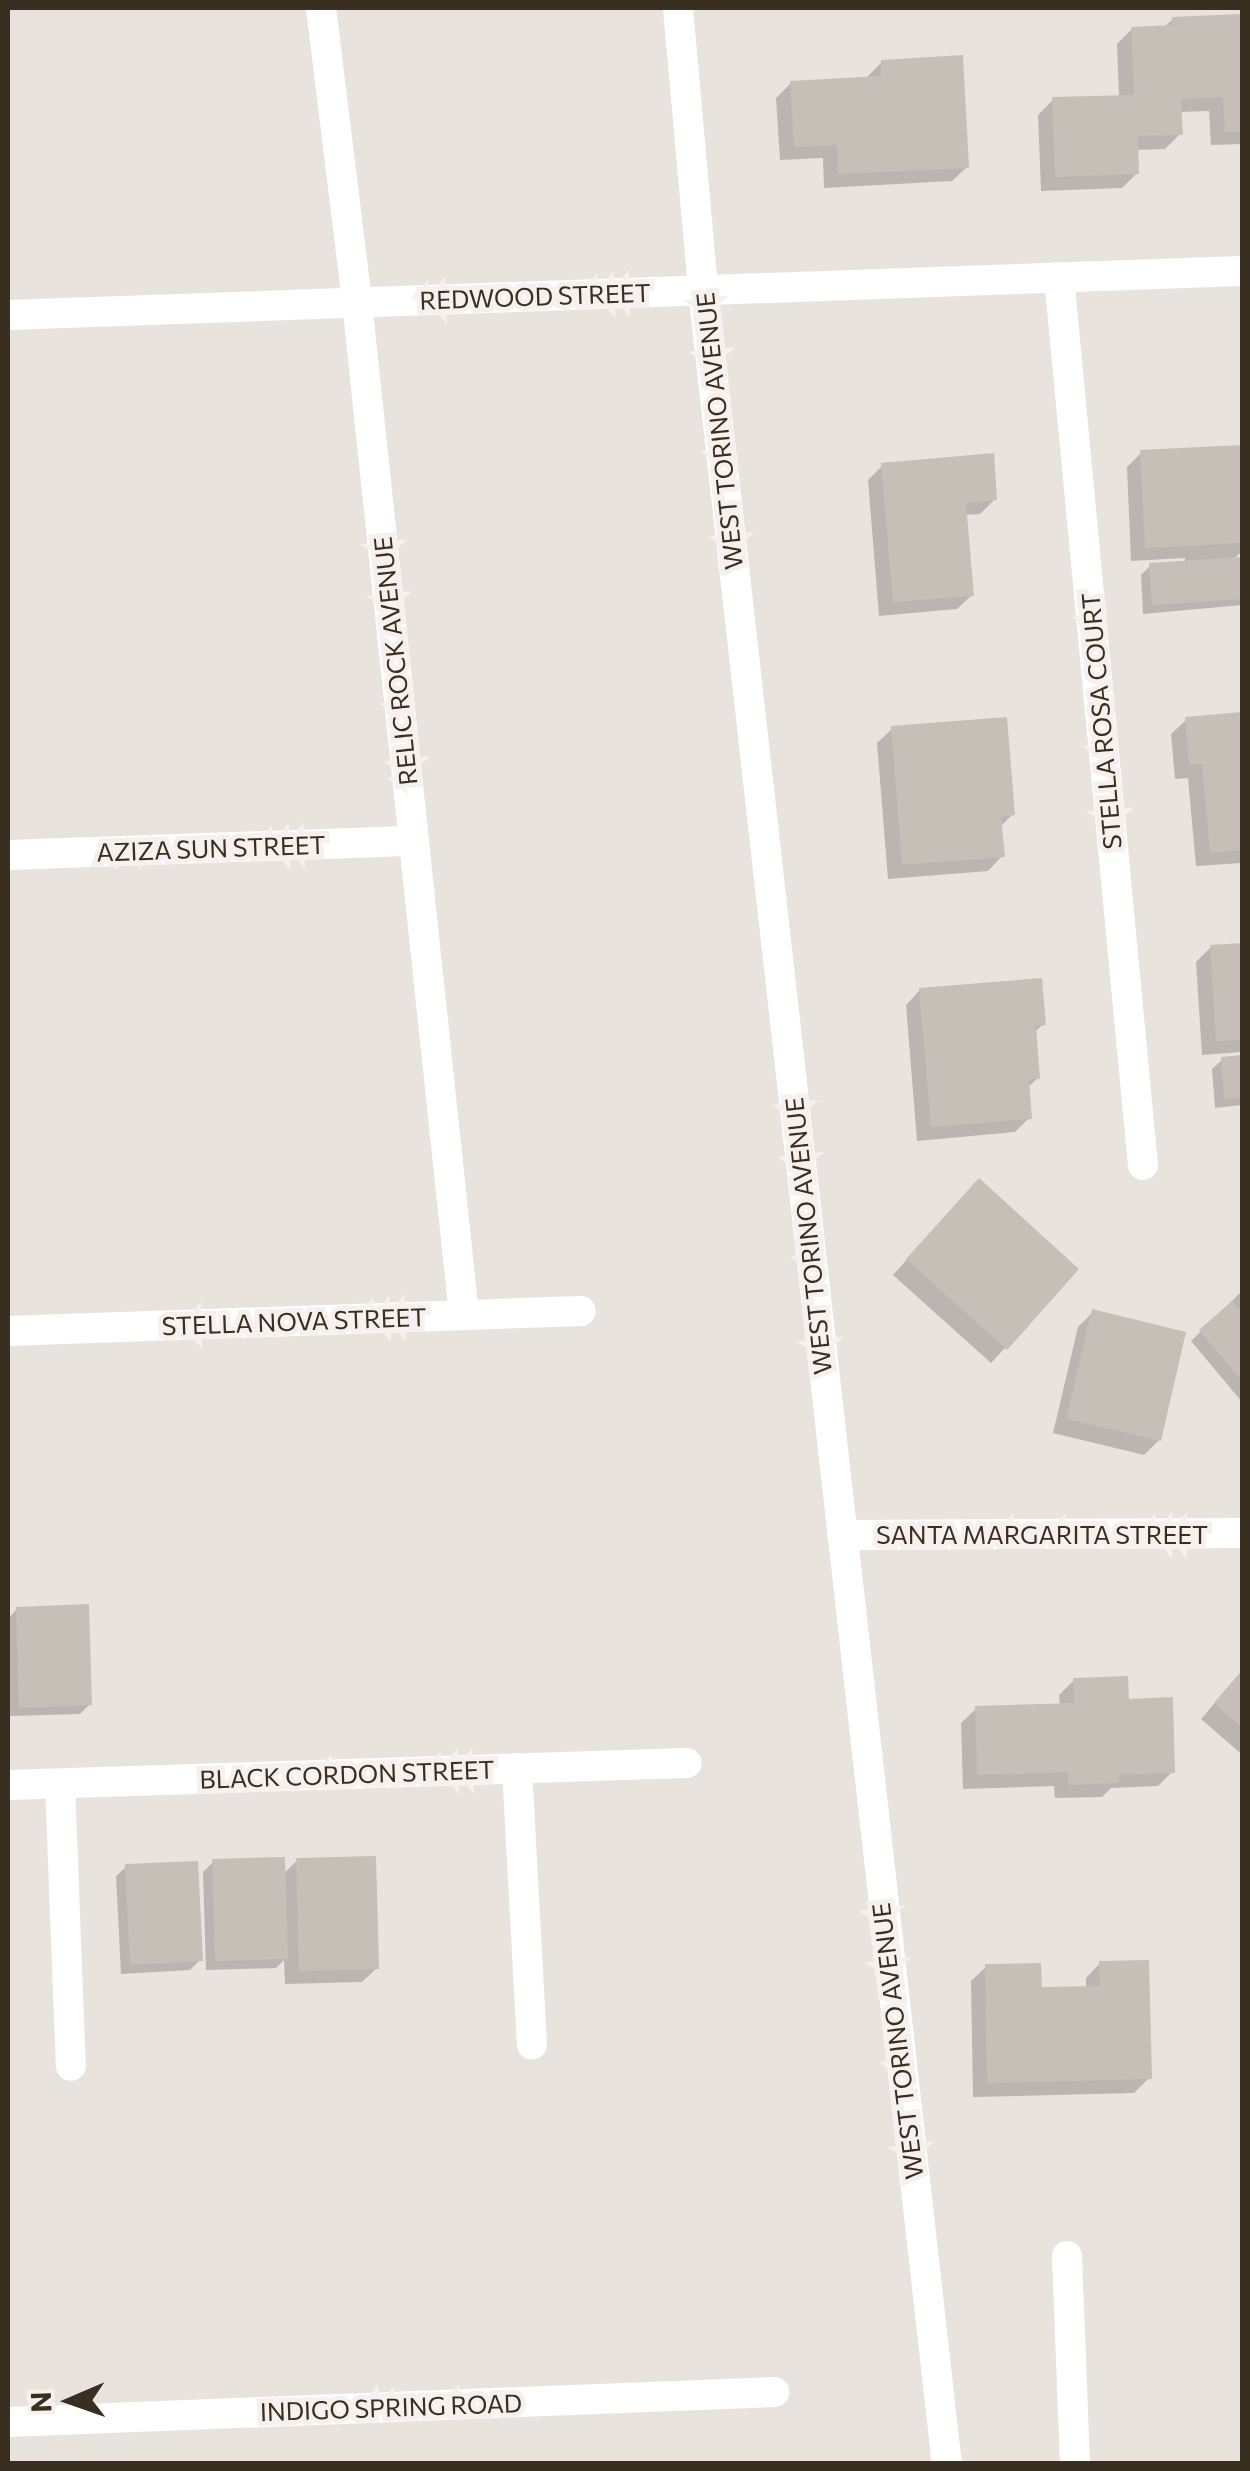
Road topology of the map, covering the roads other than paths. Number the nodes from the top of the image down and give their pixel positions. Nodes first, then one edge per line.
1 (321, 8) edge
2 (678, 8) edge
3 (1242, 271) edge
4 (1059, 277) junction
5 (703, 290) junction
6 (357, 302) junction
7 (8, 315) edge
8 (414, 841) junction
9 (8, 856) edge
10 (1143, 1165) dead end
11 (581, 1311) dead end
12 (464, 1315) junction
13 (8, 1331) edge
14 (1242, 1532) edge
15 (842, 1536) junction
16 (687, 1763) dead end
17 (517, 1768) junction
18 (60, 1784) junction
19 (8, 1785) edge
20 (532, 2045) dead end
21 (71, 2066) dead end
22 (1067, 2256) dead end
23 (774, 2392) dead end
24 (8, 2422) edge
25 (947, 2464) edge
26 (1075, 2464) edge

1 - 6 street, RELIC ROCK AVENUE
2 - 5 street, WEST TORINO AVENUE
3 - 4 street, REDWOOD STREET
4 - 5 street, REDWOOD STREET
4 - 10 street, STELLA ROSA COURT
5 - 6 street, REDWOOD STREET
5 - 15 street, WEST TORINO AVENUE
6 - 7 street, REDWOOD STREET
6 - 8 street, RELIC ROCK AVENUE
8 - 9 street, AZIZA SUN STREET
8 - 12 street, RELIC ROCK AVENUE
11 - 12 street, STELLA NOVA STREET
12 - 13 street, STELLA NOVA STREET
14 - 15 street, SANTA MARGARITA STREET
15 - 25 street, WEST TORINO AVENUE
16 - 17 street, BLACK CORDON STREET
17 - 18 street, BLACK CORDON STREET
17 - 20 street
18 - 19 street, BLACK CORDON STREET
18 - 21 street
22 - 26 street
23 - 24 street, INDIGO SPRING ROAD

